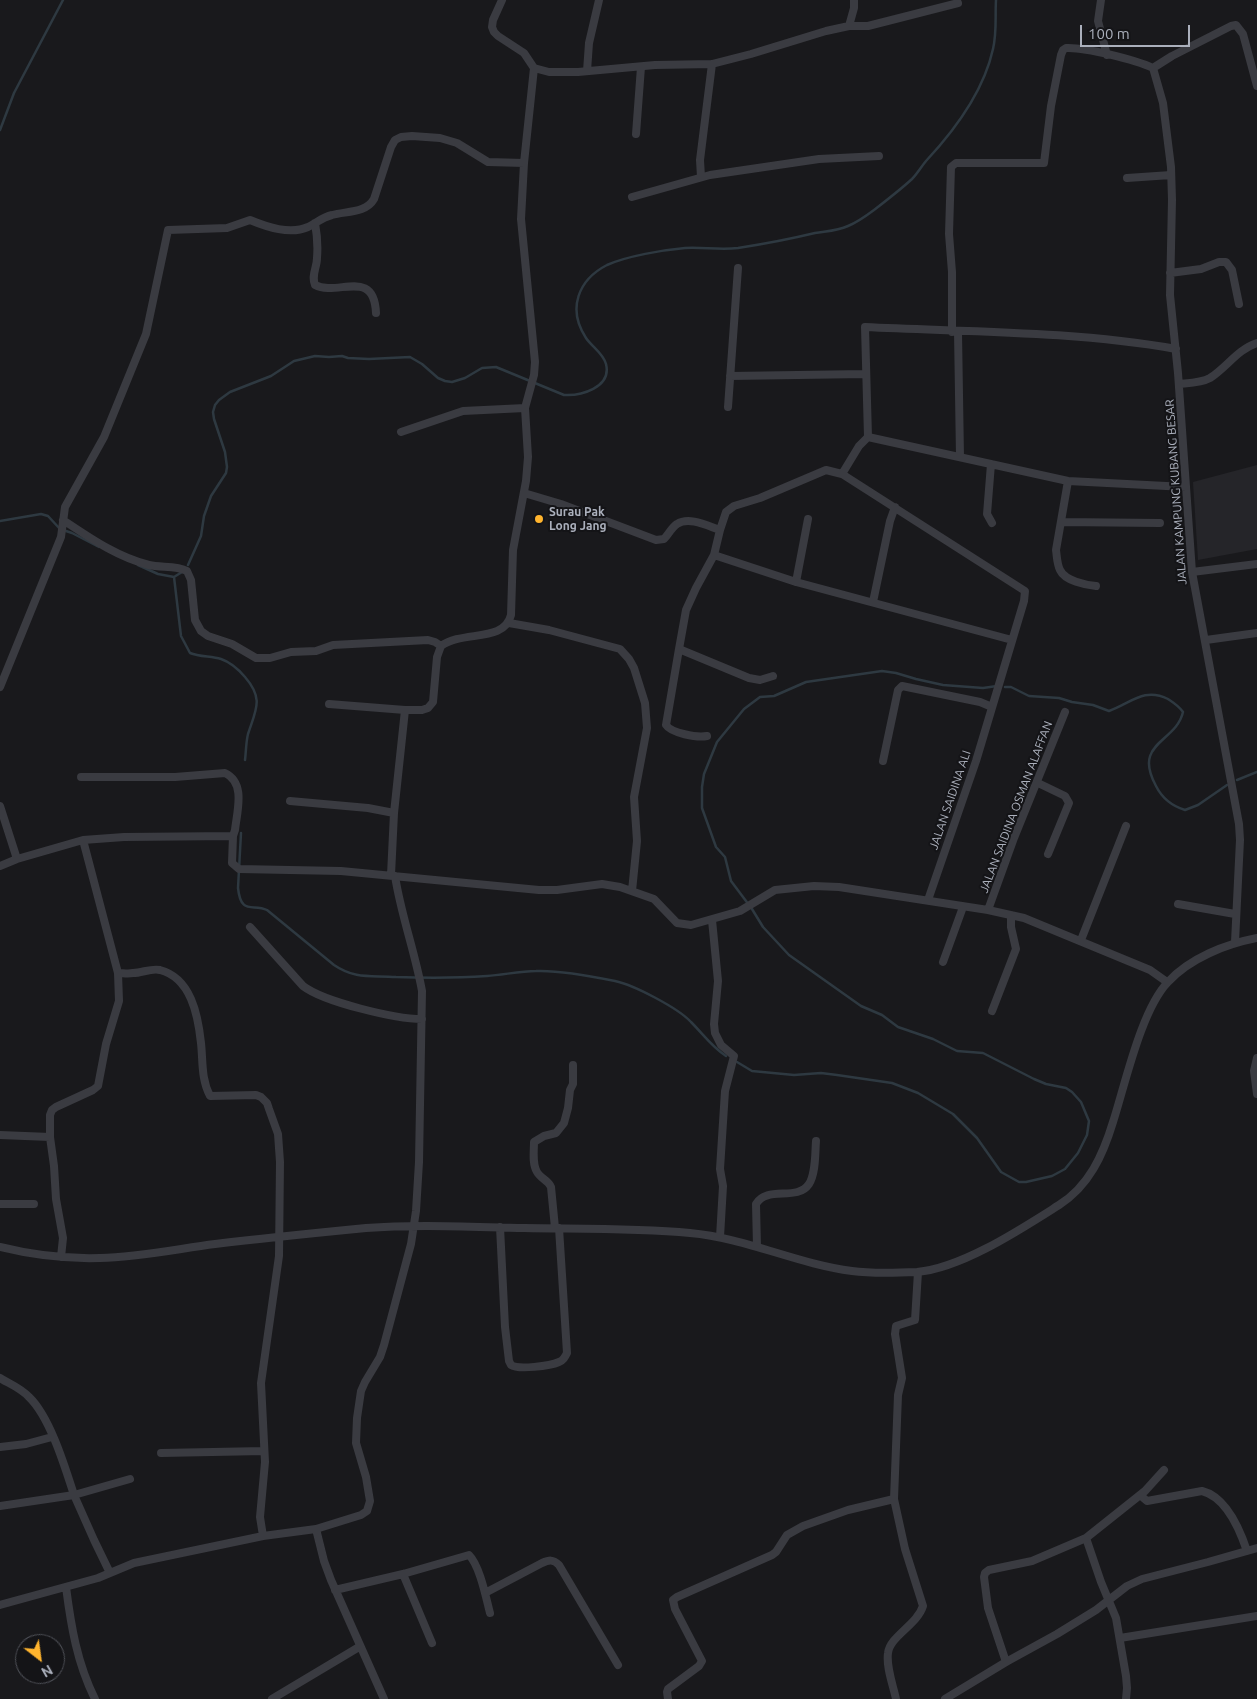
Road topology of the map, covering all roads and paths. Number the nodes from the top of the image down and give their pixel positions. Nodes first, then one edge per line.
1 (502, 0) edge
2 (599, 0) edge
3 (854, 0) edge
4 (1101, 0) edge
5 (958, 3) dead end
6 (849, 26) junction
7 (1107, 54) junction
8 (712, 64) junction
9 (640, 67) junction
10 (534, 68) junction
11 (1153, 68) junction
12 (587, 71) junction
13 (549, 72) junction
14 (531, 86) junction
15 (1257, 86) edge
16 (636, 134) dead end
17 (879, 156) dead end
18 (524, 163) junction
19 (1171, 175) junction
20 (702, 177) junction
21 (1127, 178) dead end
22 (632, 197) dead end
23 (315, 223) junction
24 (738, 268) dead end
25 (1170, 273) junction
26 (1238, 304) dead end
27 (376, 313) dead end
28 (955, 332) junction
29 (1257, 343) edge
30 (1176, 349) junction
31 (865, 374) junction
32 (730, 376) junction
33 (1179, 384) junction
34 (728, 407) dead end
35 (525, 408) junction
36 (401, 432) dead end
37 (868, 437) junction
38 (960, 457) junction
39 (991, 464) junction
40 (842, 474) junction
41 (1068, 481) junction
42 (1186, 487) junction
43 (524, 493) junction
44 (895, 508) junction
45 (808, 519) dead end
46 (1061, 522) junction
47 (63, 523) junction
48 (992, 523) dead end
49 (1160, 523) dead end
50 (720, 530) junction
51 (714, 555) junction
52 (1257, 564) edge
53 (1192, 572) junction
54 (796, 582) junction
55 (1096, 586) dead end
56 (873, 602) junction
57 (509, 623) junction
58 (1257, 633) edge
59 (1012, 640) junction
60 (1206, 640) junction
61 (441, 646) junction
62 (679, 649) junction
63 (773, 676) dead end
64 (0, 687) edge
65 (329, 704) dead end
66 (992, 707) junction
67 (406, 710) junction
68 (1065, 712) dead end
69 (707, 736) dead end
70 (883, 760) dead end
71 (80, 777) dead end
72 (1038, 782) junction
73 (290, 801) dead end
74 (0, 806) edge
75 (394, 813) junction
76 (1126, 826) dead end
77 (233, 836) junction
78 (83, 840) junction
79 (1048, 854) dead end
80 (18, 858) junction
81 (0, 866) edge
82 (393, 876) junction
83 (632, 891) junction
84 (928, 900) junction
85 (1178, 904) dead end
86 (964, 907) junction
87 (988, 910) junction
88 (1235, 914) junction
89 (1011, 915) junction
90 (712, 920) junction
91 (250, 927) dead end
92 (1257, 938) edge
93 (1081, 940) junction
94 (1235, 942) junction
95 (943, 962) dead end
96 (118, 973) junction
97 (1167, 982) junction
98 (992, 1011) dead end
99 (422, 1019) junction
100 (1257, 1058) edge
101 (573, 1065) dead end
102 (1257, 1094) edge
103 (0, 1135) edge
104 (50, 1137) junction
105 (816, 1141) dead end
106 (0, 1204) edge
107 (34, 1204) dead end
108 (414, 1226) junction
109 (500, 1227) junction
110 (557, 1228) junction
111 (279, 1236) junction
112 (720, 1237) junction
113 (757, 1246) junction
114 (0, 1247) edge
115 (61, 1257) junction
116 (918, 1272) junction
117 (0, 1378) edge
118 (52, 1437) junction
119 (0, 1447) edge
120 (264, 1451) junction
121 (161, 1453) dead end
122 (1164, 1470) dead end
123 (130, 1479) dead end
124 (74, 1495) junction
125 (1140, 1495) junction
126 (894, 1499) junction
127 (0, 1506) edge
128 (316, 1529) junction
129 (263, 1536) junction
130 (1086, 1538) junction
131 (1254, 1551) edge
132 (110, 1573) junction
133 (403, 1574) junction
134 (66, 1587) junction
135 (335, 1590) junction
136 (484, 1592) junction
137 (1108, 1599) junction
138 (0, 1605) edge
139 (490, 1613) dead end
140 (1257, 1616) edge
141 (1120, 1638) junction
142 (432, 1644) dead end
143 (360, 1647) junction
144 (1006, 1662) junction
145 (618, 1665) dead end
146 (95, 1699) edge
147 (272, 1699) edge
148 (384, 1699) edge
149 (668, 1699) edge
150 (896, 1699) edge
151 (945, 1699) edge
152 (1126, 1699) edge

1 - 10 street
2 - 12 street
3 - 6 street
4 - 7 street
5 - 6 street
6 - 8 street
7 - 11 street
7 - 28 street
8 - 9 street
8 - 20 street
9 - 12 street
9 - 16 street
10 - 13 street
10 - 14 street
11 - 15 street
11 - 19 street, JALAN KAMPUNG KUBANG BESAR
12 - 13 street
13 - 14 street
14 - 18 street
17 - 20 street
18 - 23 street
18 - 35 street
19 - 21 street
19 - 25 street, JALAN KAMPUNG KUBANG BESAR
20 - 22 street
23 - 27 street
23 - 47 street
24 - 32 street
25 - 26 street
25 - 30 street, JALAN KAMPUNG KUBANG BESAR
28 - 30 street
28 - 31 street
28 - 38 street
29 - 33 street
30 - 33 street, JALAN KAMPUNG KUBANG BESAR
31 - 32 street
31 - 37 street
32 - 34 street
33 - 42 street, JALAN KAMPUNG KUBANG BESAR
35 - 36 street
35 - 43 street
37 - 38 street
37 - 40 street
38 - 39 street
39 - 41 street
39 - 48 street
40 - 44 street
40 - 50 street
41 - 42 street
41 - 46 street
42 - 53 street, JALAN KAMPUNG KUBANG BESAR
43 - 50 street
43 - 57 street
44 - 56 street
44 - 59 street, JALAN SAIDINA ALI
45 - 54 street
46 - 49 street
46 - 55 street
47 - 61 street
47 - 64 street
50 - 51 street
51 - 54 street
51 - 62 street
52 - 53 street
53 - 60 street, JALAN KAMPUNG KUBANG BESAR
54 - 56 street
56 - 59 street
57 - 61 street
57 - 83 street
58 - 60 street
59 - 66 street, JALAN SAIDINA ALI
60 - 88 street, JALAN KAMPUNG KUBANG BESAR
61 - 67 street
62 - 63 street
62 - 69 street
65 - 67 street
66 - 70 street
66 - 84 street, JALAN SAIDINA ALI
67 - 75 street
68 - 72 street, JALAN SAIDINA OSMAN ALAFFAN
71 - 77 street
72 - 79 street
72 - 87 street, JALAN SAIDINA OSMAN ALAFFAN
73 - 75 street
74 - 80 street
75 - 82 street
76 - 93 street
77 - 78 street
77 - 82 street
78 - 80 street
78 - 96 street
80 - 81 street
82 - 83 street
82 - 99 street
83 - 90 street
84 - 86 street
84 - 90 street
85 - 88 street
86 - 87 street
86 - 95 street
87 - 89 street
88 - 94 street, JALAN KAMPUNG KUBANG BESAR
89 - 93 street
89 - 98 street
90 - 112 street
91 - 99 street
92 - 94 street
93 - 97 street
94 - 97 street
96 - 104 street
96 - 111 street
97 - 116 street
99 - 108 street
100 - 102 street
101 - 110 street
103 - 104 street
104 - 115 street
105 - 113 street
106 - 107 street
108 - 109 street
108 - 111 street
108 - 128 street
109 - 110 street
109 - 110 street
110 - 112 street
111 - 115 street
111 - 120 street
112 - 113 street
113 - 116 street
114 - 115 street
116 - 126 street
117 - 118 street
118 - 119 street
118 - 124 street
120 - 121 street
120 - 129 street
122 - 125 street
123 - 124 street
124 - 127 street
124 - 132 street
125 - 130 street
125 - 131 street
126 - 149 street
126 - 150 street
128 - 129 street
128 - 135 street
129 - 132 street
130 - 137 street
130 - 144 street
131 - 137 street
132 - 134 street
133 - 135 street
133 - 136 street
133 - 142 street
134 - 138 street
134 - 146 street
135 - 143 street
136 - 139 street
136 - 145 street
137 - 141 street
137 - 144 street
140 - 141 street
141 - 152 street
143 - 147 street
143 - 148 street
144 - 151 street

